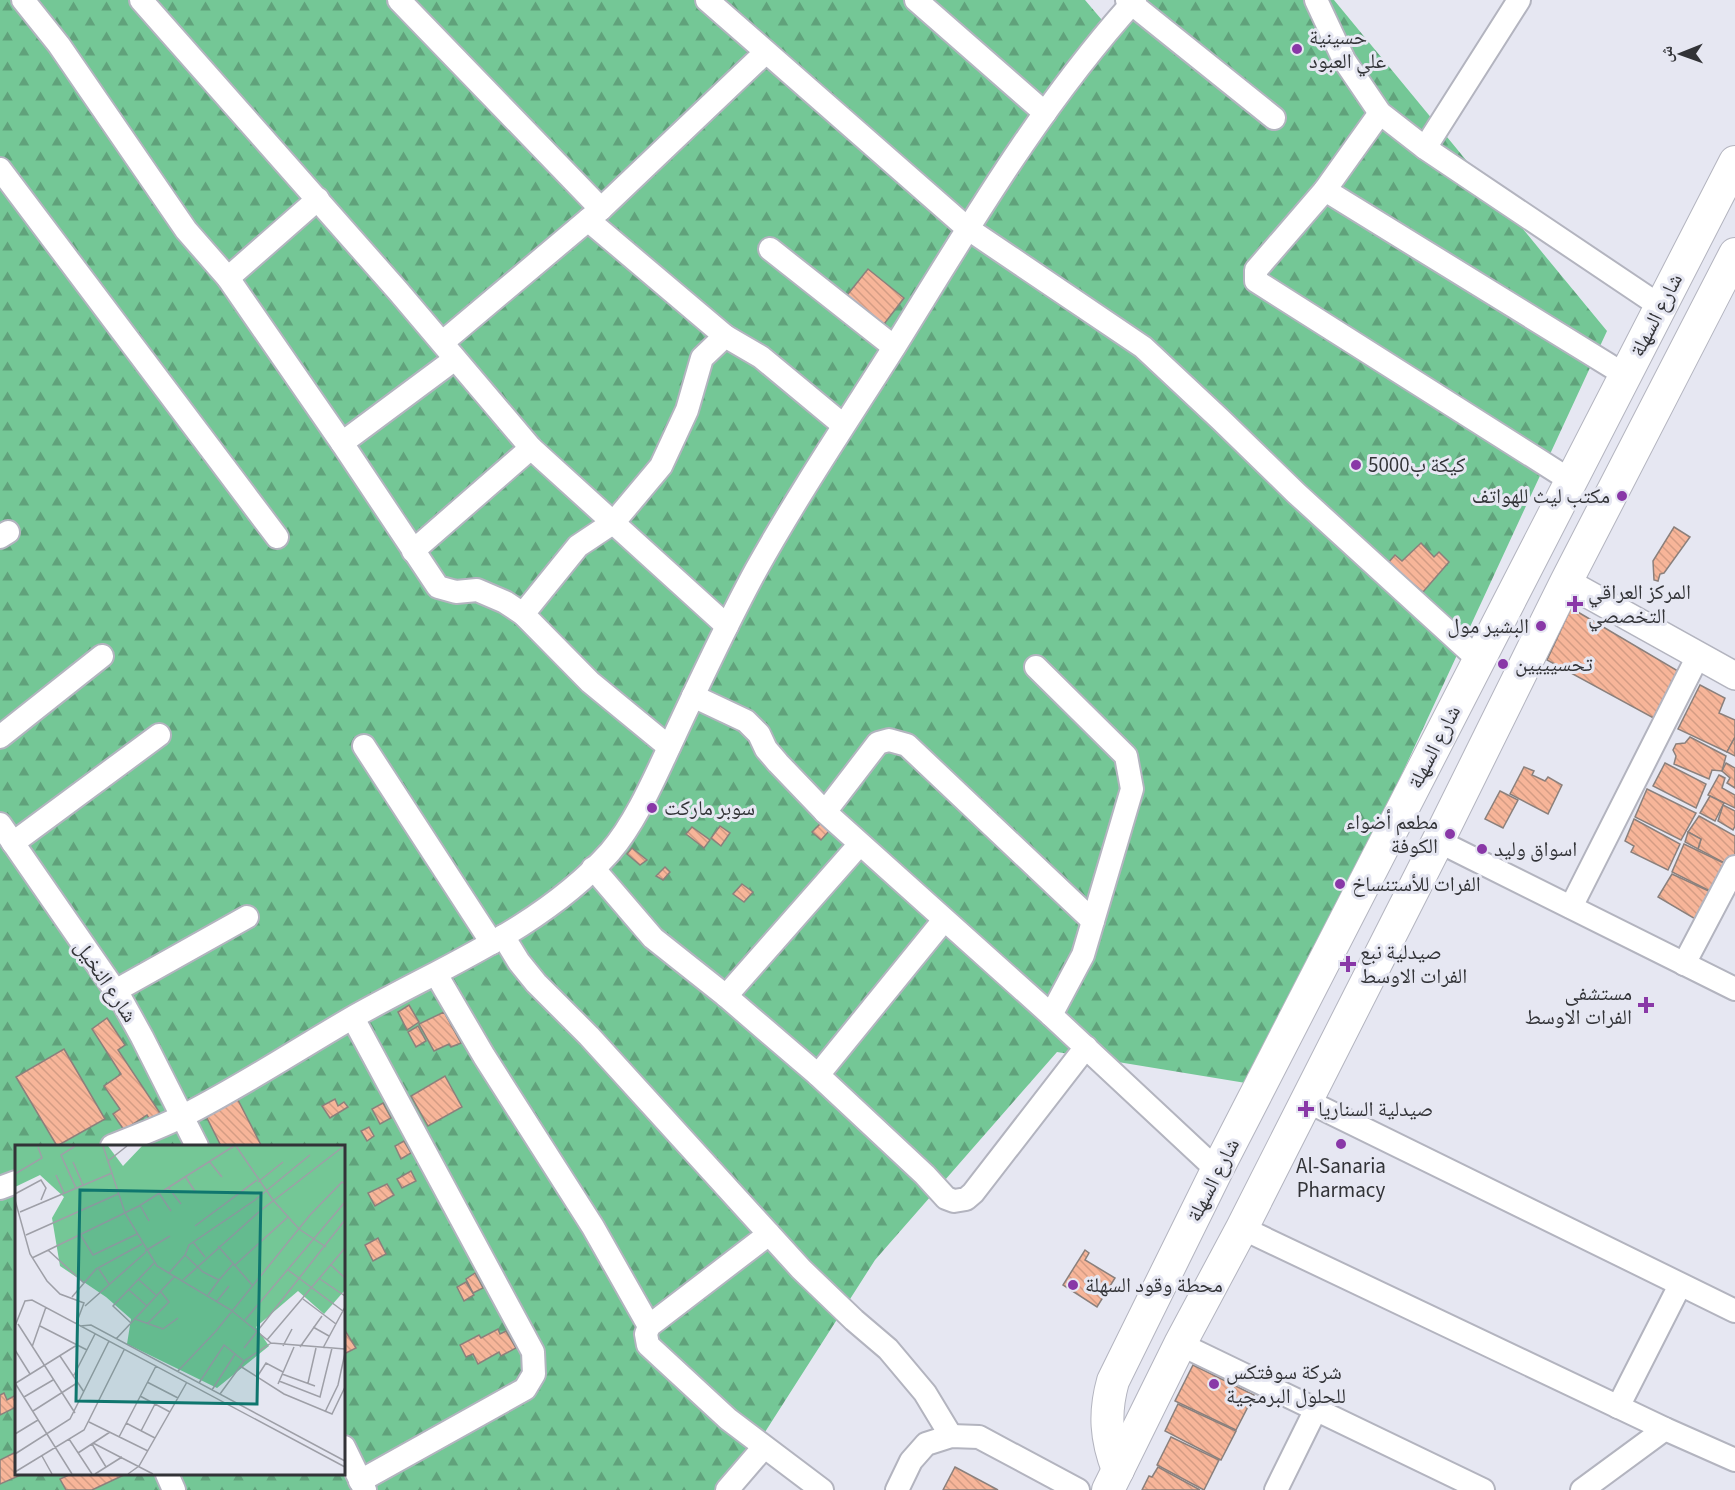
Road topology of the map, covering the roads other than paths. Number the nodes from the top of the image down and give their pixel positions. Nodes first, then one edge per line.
1 (23, 0) edge
2 (141, 0) edge
3 (399, 0) edge
4 (707, 0) edge
5 (916, 0) edge
6 (1316, 0) edge
7 (1131, 1) edge
8 (1515, 2) edge
9 (766, 52) junction
10 (1380, 112) junction
11 (1045, 113) junction
12 (1274, 118) dead end
13 (1425, 148) junction
14 (1735, 162) edge
15 (0, 170) edge
16 (1325, 190) junction
17 (318, 199) junction
18 (594, 214) junction
19 (967, 228) junction
20 (770, 249) dead end
21 (1735, 254) edge
22 (228, 278) junction
23 (1660, 306) junction
24 (725, 336) junction
25 (894, 347) junction
26 (449, 351) junction
27 (1625, 375) junction
28 (843, 425) junction
29 (342, 443) junction
30 (531, 448) junction
31 (1570, 480) junction
32 (614, 522) junction
33 (277, 537) dead end
34 (413, 551) junction
35 (1566, 582) junction
36 (524, 614) junction
37 (727, 627) junction
38 (102, 656) dead end
39 (1698, 656) junction
40 (1479, 660) junction
41 (1036, 667) dead end
42 (1735, 676) edge
43 (693, 696) junction
44 (159, 735) dead end
45 (0, 737) edge
46 (364, 746) dead end
47 (669, 747) junction
48 (825, 812) junction
49 (0, 824) edge
50 (1438, 841) junction
51 (13, 843) junction
52 (859, 845) junction
53 (1735, 867) edge
54 (593, 868) junction
55 (1571, 907) junction
56 (247, 917) dead end
57 (944, 920) junction
58 (1093, 921) junction
59 (497, 940) junction
60 (1684, 964) junction
61 (436, 974) junction
62 (1735, 989) edge
63 (115, 992) junction
64 (726, 996) junction
65 (1052, 1015) junction
66 (353, 1018) junction
67 (1086, 1047) junction
68 (818, 1075) junction
69 (1307, 1101) junction
70 (183, 1117) junction
71 (114, 1145) edge
72 (197, 1145) edge
73 (1217, 1170) junction
74 (15, 1182) edge
75 (0, 1188) edge
76 (1242, 1228) junction
77 (769, 1234) junction
78 (1680, 1285) junction
79 (1735, 1311) edge
80 (649, 1326) junction
81 (1180, 1344) junction
82 (1618, 1407) junction
83 (1316, 1409) junction
84 (1665, 1429) junction
85 (951, 1436) junction
86 (765, 1447) junction
87 (345, 1449) edge
88 (1735, 1460) edge
89 (168, 1475) edge
90 (1113, 1480) edge
91 (362, 1486) edge
92 (1586, 1489) edge
93 (174, 1490) edge
94 (727, 1490) edge
95 (822, 1490) edge
96 (897, 1490) edge
97 (1078, 1490) edge
98 (1276, 1490) edge
99 (1484, 1490) edge

1 - 22 street
2 - 17 street
3 - 18 street
4 - 9 street
5 - 11 street
6 - 10 street
7 - 11 street
7 - 12 street
8 - 13 street
9 - 18 street
9 - 19 street
10 - 13 street
10 - 16 street
11 - 19 street
13 - 23 street
14 - 23 main road, شارع السهلة
15 - 33 street
16 - 27 street
16 - 31 street
17 - 22 street
17 - 26 street
18 - 24 street
18 - 26 street
19 - 25 street
19 - 40 street
20 - 25 street
21 - 35 main road, شارع السهلة
22 - 29 street
23 - 27 main road, شارع السهلة
24 - 28 street
24 - 32 street
25 - 28 street
26 - 29 street
26 - 30 street
27 - 31 main road, شارع السهلة
28 - 37 street
29 - 34 street
30 - 32 street
30 - 34 street
31 - 40 main road, شارع السهلة
32 - 36 street
32 - 37 street
34 - 36 street
35 - 39 street
35 - 50 main road, شارع السهلة
36 - 47 street
37 - 43 street
38 - 45 street
39 - 42 street
39 - 55 street
40 - 73 main road, شارع السهلة
41 - 58 street
43 - 47 street
43 - 48 street
44 - 51 street
46 - 59 street
47 - 54 street
48 - 52 street
48 - 58 street
49 - 51 street, شارع النخيل
50 - 55 street
50 - 69 main road, شارع السهلة
51 - 63 street, شارع النخيل
52 - 57 street
52 - 64 street
53 - 60 street
54 - 59 street
54 - 64 street
55 - 60 street
56 - 63 street
57 - 65 street
57 - 68 street
58 - 65 street
59 - 61 street
59 - 77 street
60 - 62 street
61 - 66 street
61 - 80 street
63 - 70 street, شارع النخيل
64 - 68 street
65 - 67 street
66 - 70 street
66 - 91 street
67 - 68 street
67 - 73 street
69 - 76 main road, شارع السهلة
69 - 78 street
70 - 71 street
70 - 72 street, شارع النخيل
73 - 90 main road, شارع السهلة
74 - 75 street
76 - 81 main road, شارع السهلة
76 - 82 street
77 - 80 street
77 - 85 street
78 - 79 street
78 - 82 street
80 - 86 street
81 - 83 street
81 - 90 main road, شارع السهلة
82 - 84 street
83 - 98 street
83 - 99 street
84 - 88 street
84 - 92 street
85 - 96 street
85 - 97 street
86 - 94 street
86 - 95 street
87 - 91 street
89 - 93 street

